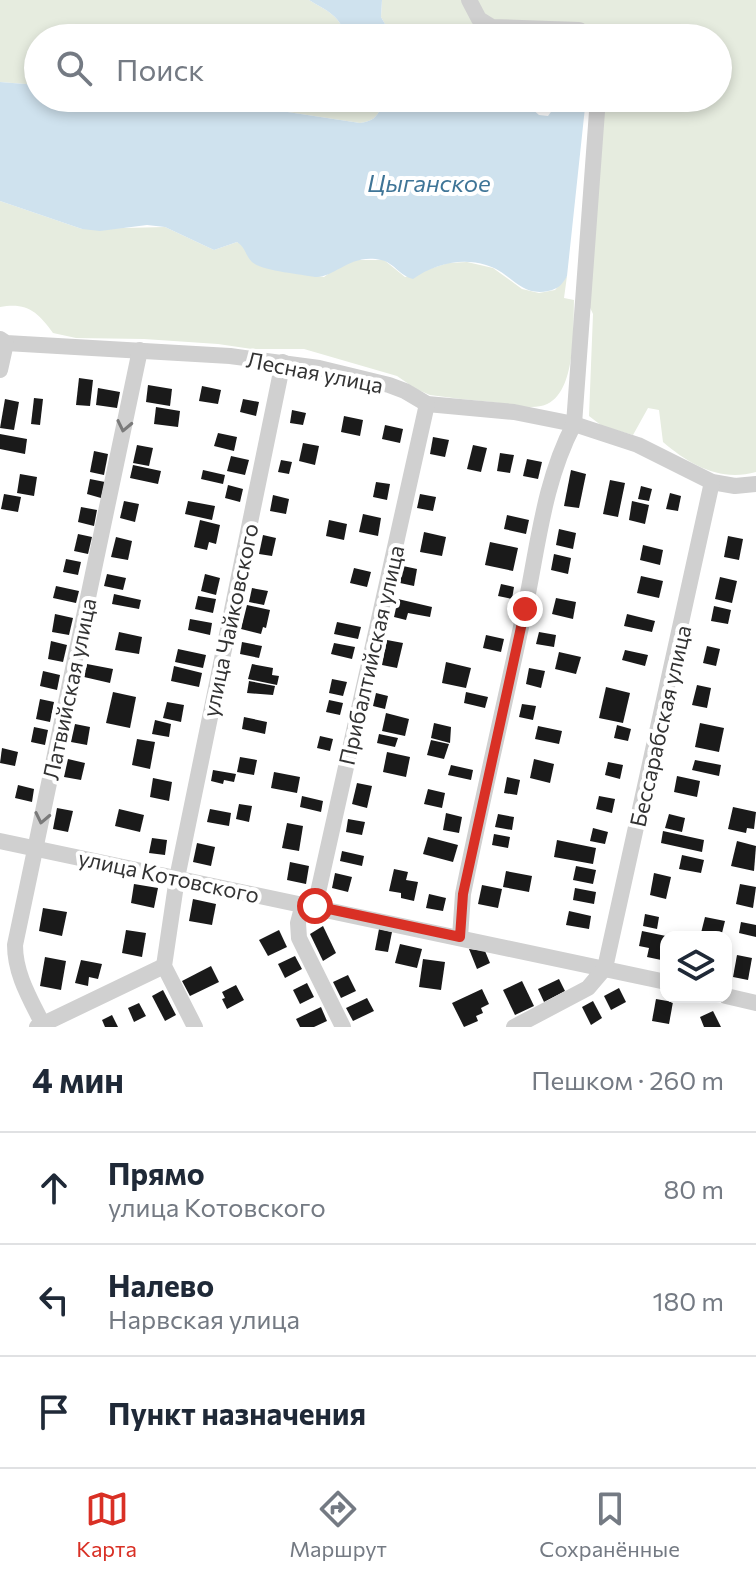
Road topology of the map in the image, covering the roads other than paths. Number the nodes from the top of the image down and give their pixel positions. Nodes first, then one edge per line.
1 (469, 0) edge
2 (487, 24) edge
3 (597, 112) edge
4 (3, 341) edge
5 (140, 350) junction
6 (283, 362) junction
7 (0, 370) edge
8 (427, 404) junction
9 (574, 424) junction
10 (712, 482) junction
11 (756, 484) edge
12 (0, 841) edge
13 (35, 848) junction
14 (177, 878) junction
15 (309, 905) junction
16 (460, 937) junction
17 (164, 966) junction
18 (605, 968) junction
19 (660, 981) edge
20 (732, 997) edge
21 (756, 1003) edge
22 (42, 1026) edge
23 (195, 1027) edge
24 (343, 1027) edge
25 (514, 1027) edge

1 - 2 street
3 - 9 street
4 - 5 street, Лесная улица
4 - 7 street
5 - 6 street, Лесная улица
5 -> 13 street, Латвийская улица
6 - 8 street, Лесная улица
6 - 14 street, улица Чайковского
8 - 9 street, Лесная улица
8 - 15 street, Прибалтийская улица
9 - 10 street, Лесная улица
9 - 16 street
10 - 11 street, Лесная улица
10 - 18 street, Бессарабская улица
12 - 13 street, улица Котовского
13 - 14 street, улица Котовского
13 - 22 street, Латвийская улица
14 - 15 street, улица Котовского
14 - 17 street, улица Чайковского
15 - 16 street, улица Котовского
15 - 24 street, Прибалтийская улица
16 - 18 street, улица Котовского
17 - 22 street
17 - 23 street
18 - 19 street, улица Котовского
18 - 25 street
20 - 21 street

